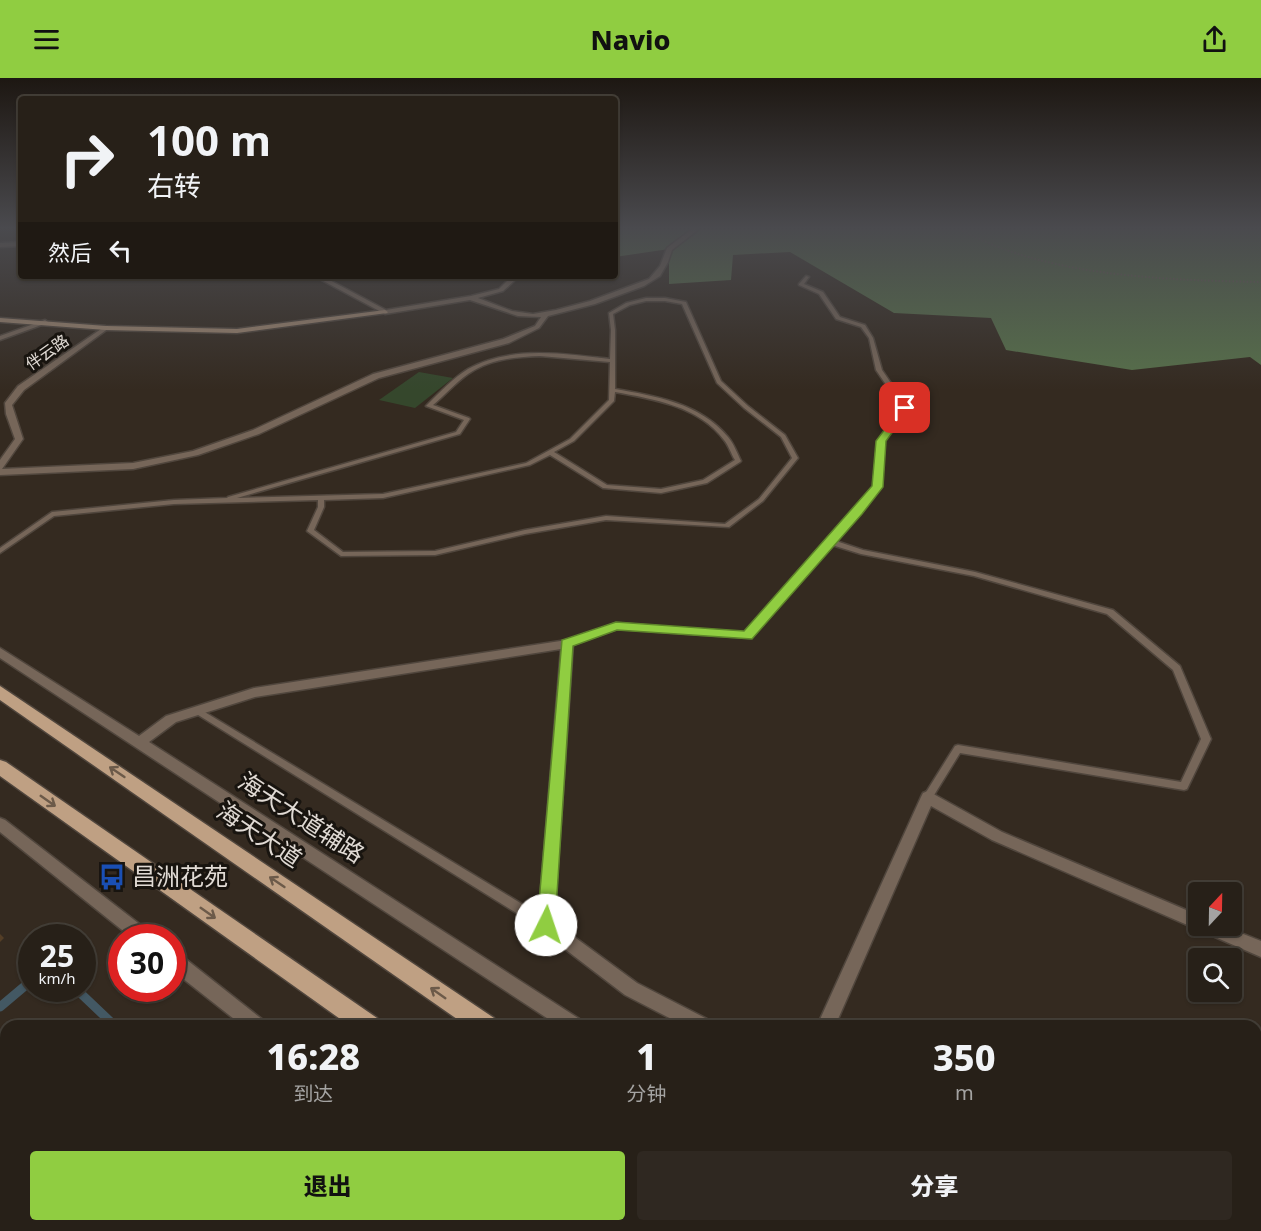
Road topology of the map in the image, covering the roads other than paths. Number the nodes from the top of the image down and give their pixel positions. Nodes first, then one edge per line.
1 (330, 283) edge
2 (509, 283) edge
3 (644, 283) edge
4 (802, 283) edge
5 (471, 298) junction
6 (385, 312) junction
7 (545, 316) junction
8 (0, 320) edge
9 (45, 322) junction
10 (106, 328) junction
11 (0, 338) edge
12 (612, 361) junction
13 (612, 390) junction
14 (550, 452) junction
15 (0, 467) edge
16 (0, 472) edge
17 (321, 498) junction
18 (218, 501) junction
19 (831, 543) junction
20 (0, 551) edge
21 (567, 644) junction
22 (0, 652) edge
23 (0, 692) edge
24 (198, 711) junction
25 (139, 743) junction
26 (0, 767) edge
27 (928, 797) junction
28 (0, 824) edge
29 (1188, 918) edge
30 (127, 924) edge
31 (546, 925) junction
32 (1230, 936) edge
33 (1261, 949) edge
34 (186, 970) edge
35 (249, 1020) edge
36 (360, 1020) edge
37 (477, 1020) edge
38 (566, 1020) edge
39 (691, 1020) edge
40 (829, 1020) edge

1 - 6 street
2 - 5 street
3 - 7 street
4 - 19 lane
5 - 6 street
5 - 7 street
6 - 10 main road
7 - 16 street
8 - 9 main road
9 - 10 main road
9 - 11 street
10 - 15 street, 伴云路
12 - 13 lane
12 - 17 lane
12 - 18 lane
13 - 14 lane
13 - 14 lane
14 - 17 lane
17 - 18 lane
18 - 20 lane
19 - 21 lane
19 - 27 lane
21 - 24 street
21 - 31 street
22 - 25 street, 海天大道辅路
37 -> 23 main road, 海天大道
24 - 25 street
24 - 31 lane
25 - 38 street, 海天大道辅路
26 -> 36 main road
27 - 29 street
27 - 40 street
28 - 30 street
31 - 39 street
32 - 33 street
34 - 35 street

